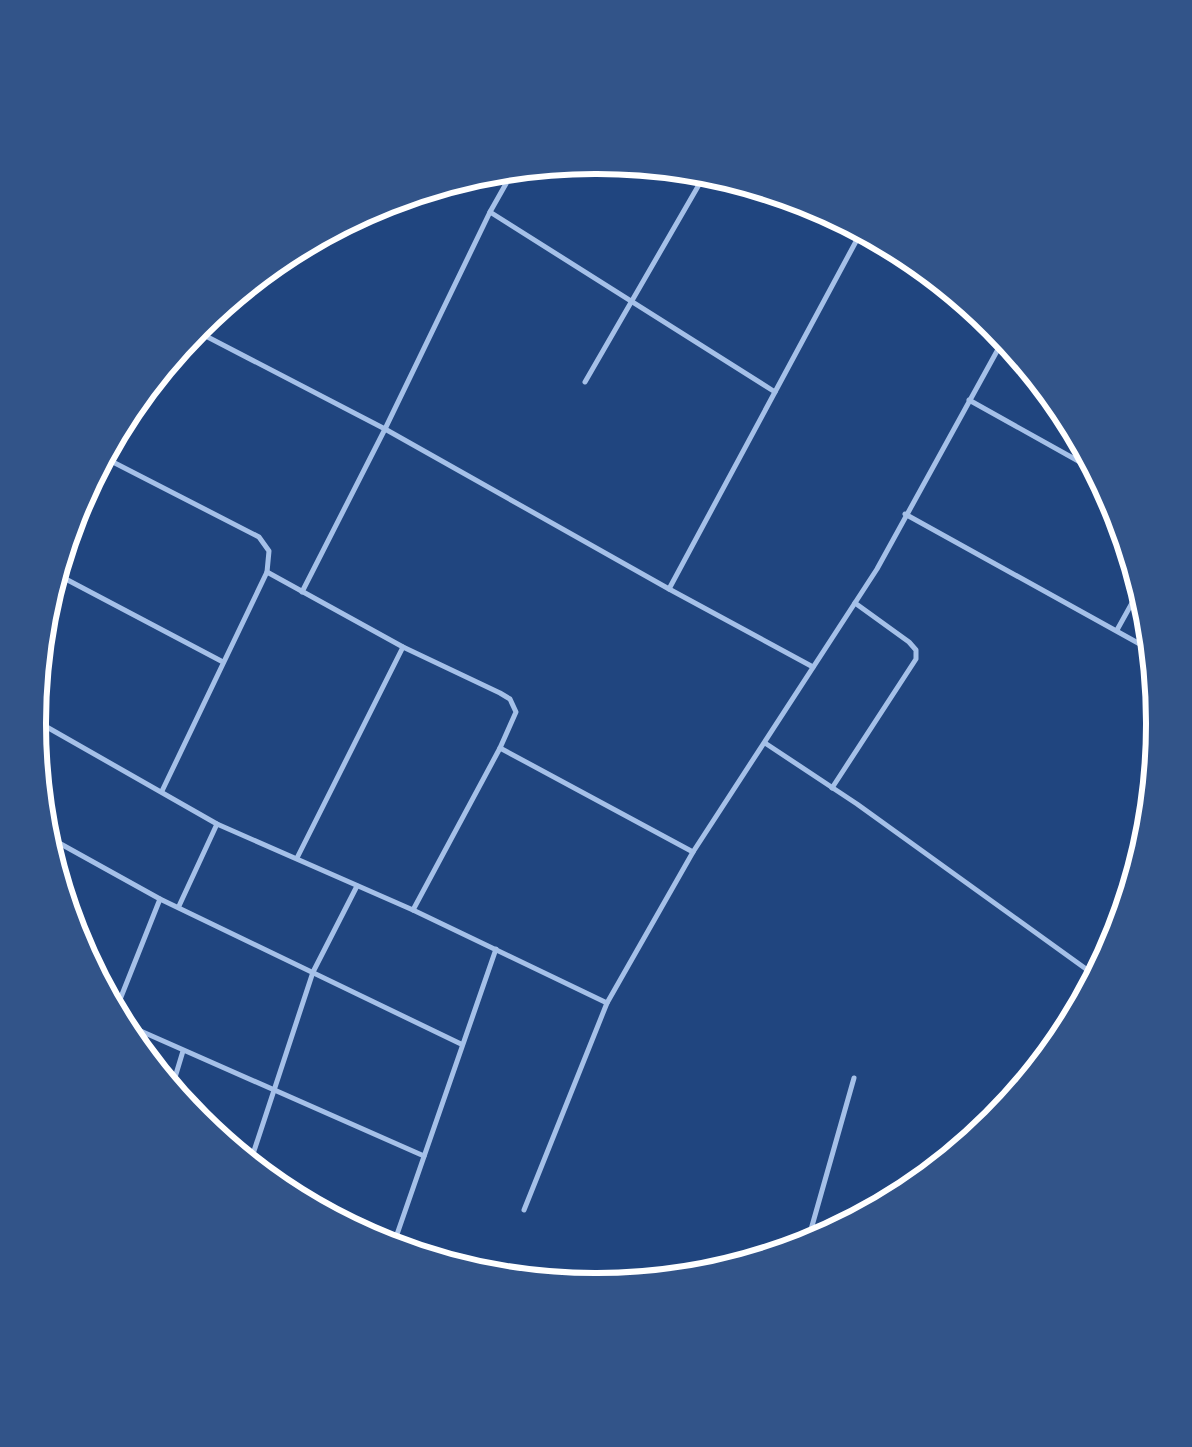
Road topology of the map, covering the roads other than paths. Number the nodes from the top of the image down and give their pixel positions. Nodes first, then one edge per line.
1 (508, 181) edge
2 (700, 183) edge
3 (490, 212) junction
4 (857, 240) edge
5 (632, 303) junction
6 (206, 336) edge
7 (998, 349) edge
8 (586, 382) dead end
9 (775, 392) junction
10 (969, 400) junction
11 (385, 429) junction
12 (113, 461) edge
13 (1079, 463) edge
14 (905, 514) junction
15 (267, 572) junction
16 (66, 579) edge
17 (669, 590) junction
18 (302, 592) junction
19 (855, 603) junction
20 (1132, 604) edge
21 (1117, 630) junction
22 (1140, 644) edge
23 (403, 647) junction
24 (223, 662) junction
25 (813, 667) junction
26 (46, 726) edge
27 (765, 743) junction
28 (500, 748) junction
29 (832, 788) junction
30 (162, 791) junction
31 (217, 824) junction
32 (60, 843) edge
33 (694, 852) junction
34 (297, 858) junction
35 (357, 886) junction
36 (160, 899) junction
37 (179, 906) junction
38 (413, 910) junction
39 (496, 949) junction
40 (1087, 970) edge
41 (313, 972) junction
42 (120, 999) edge
43 (607, 1003) junction
44 (141, 1031) edge
45 (461, 1044) junction
46 (183, 1051) junction
47 (175, 1077) edge
48 (854, 1078) dead end
49 (273, 1091) junction
50 (253, 1153) edge
51 (424, 1156) junction
52 (524, 1210) dead end
53 (811, 1229) edge
54 (397, 1235) edge

1 - 3 street
2 - 5 street
3 - 5 street
3 - 11 street
4 - 9 street
5 - 8 street
5 - 9 street
6 - 11 street
7 - 10 street
9 - 17 street
10 - 13 street
10 - 14 street
11 - 17 street
11 - 18 street
12 - 15 street
14 - 19 street
14 - 21 street
15 - 18 street
15 - 24 street
16 - 24 street
17 - 25 street
18 - 23 street
19 - 25 street
19 - 29 street
20 - 21 street
21 - 22 street
23 - 28 street
23 - 34 street
24 - 30 street
25 - 27 street
26 - 30 street
27 - 29 street
27 - 33 street
28 - 33 street
28 - 38 street
29 - 40 street
30 - 31 street
31 - 34 street
31 - 37 street
32 - 36 street
33 - 43 street
34 - 35 street
35 - 38 street
35 - 41 street
36 - 37 street
36 - 42 street
37 - 41 street
38 - 39 street
39 - 43 street
39 - 45 street
41 - 45 street
41 - 49 street
43 - 52 street
44 - 46 street
45 - 51 street
46 - 47 street
46 - 49 street
48 - 53 street
49 - 50 street
49 - 51 street
51 - 54 street

